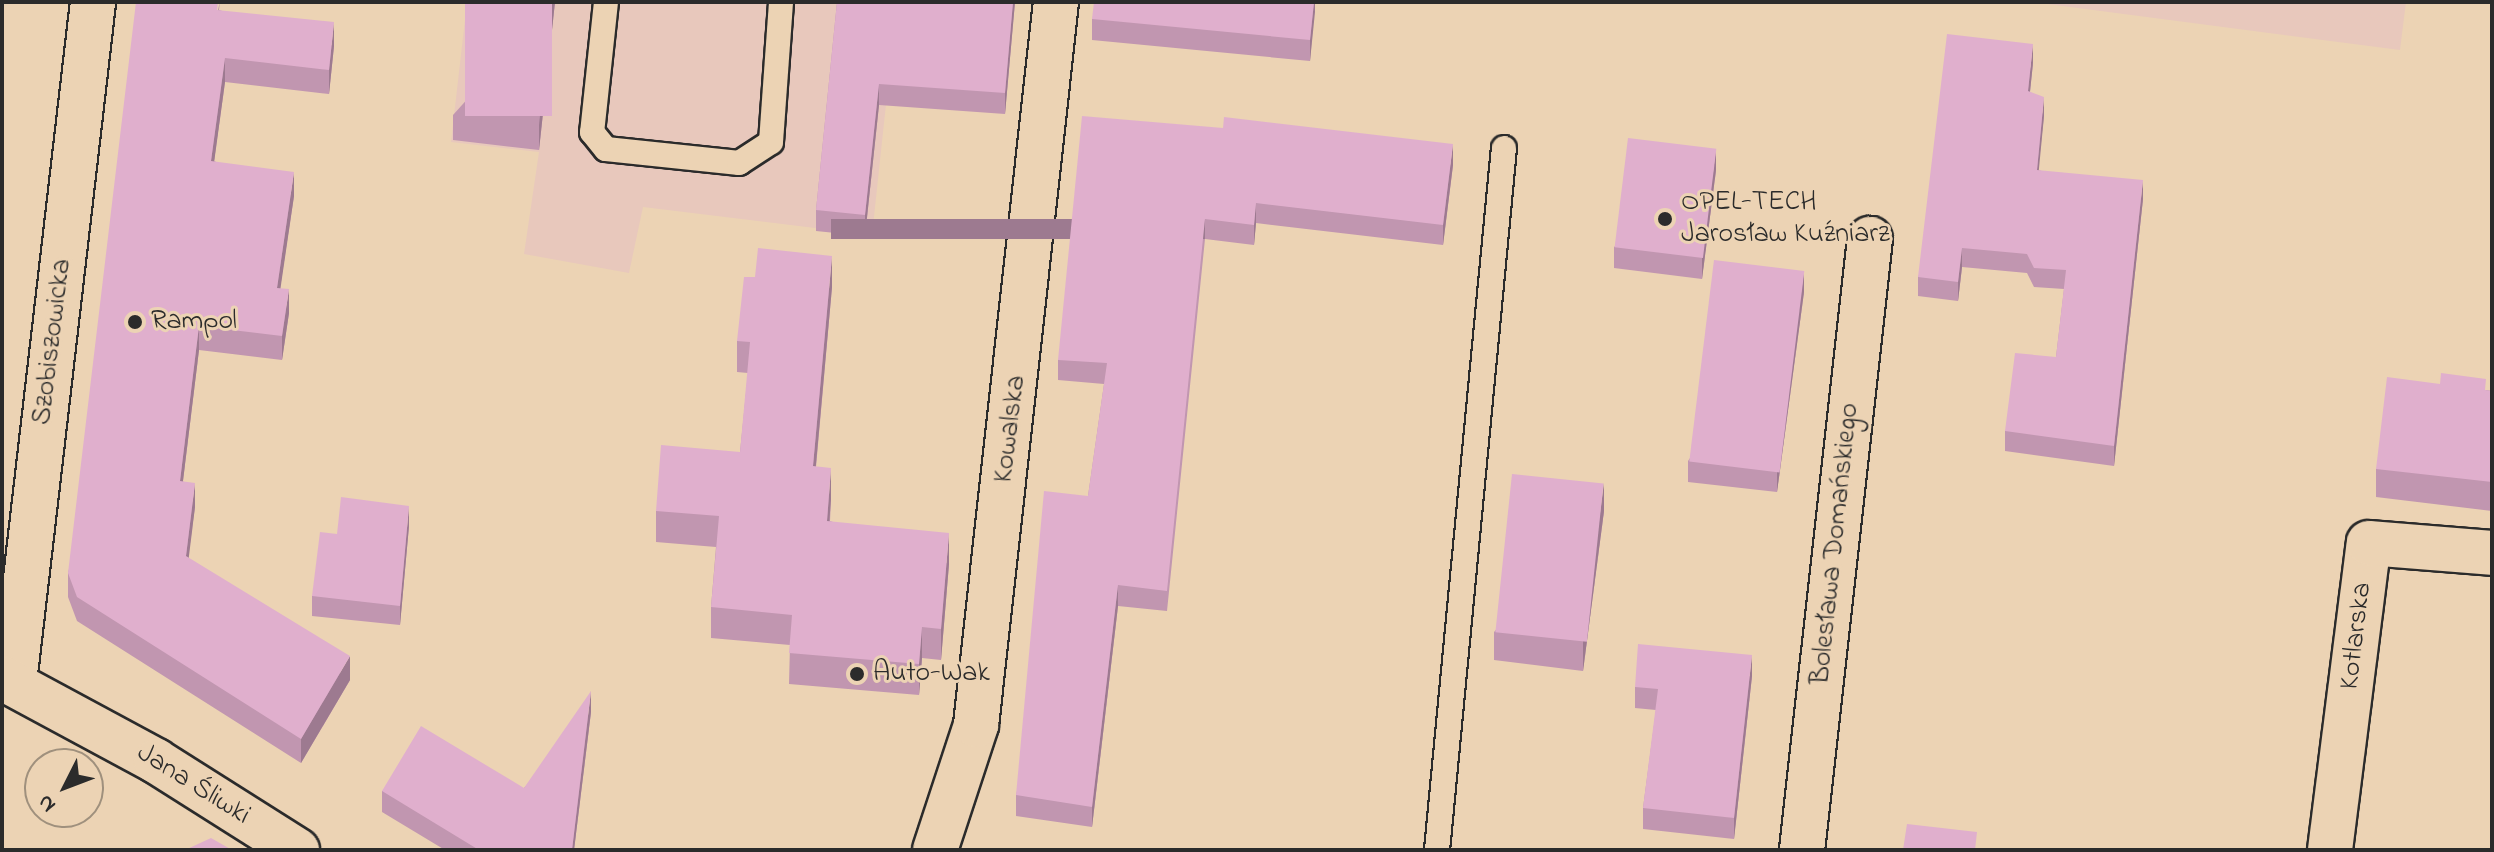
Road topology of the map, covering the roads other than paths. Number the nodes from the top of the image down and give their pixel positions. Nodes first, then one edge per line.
1 (93, 2) edge
2 (606, 2) edge
3 (781, 2) edge
4 (1056, 2) edge
5 (1504, 148) dead end
6 (1870, 239) dead end
7 (2492, 553) edge
8 (8, 680) edge
9 (297, 850) edge
10 (935, 850) edge
11 (1437, 850) edge
12 (1802, 850) edge
13 (2330, 850) edge

1 - 8 street, Szobiszowicka
2 - 3 lane
4 - 10 street, Kowalska
5 - 11 lane
6 - 12 street, Bolesława Domańskiego
7 - 13 street, Kotlarska
8 - 9 street, Jana Śliwki

